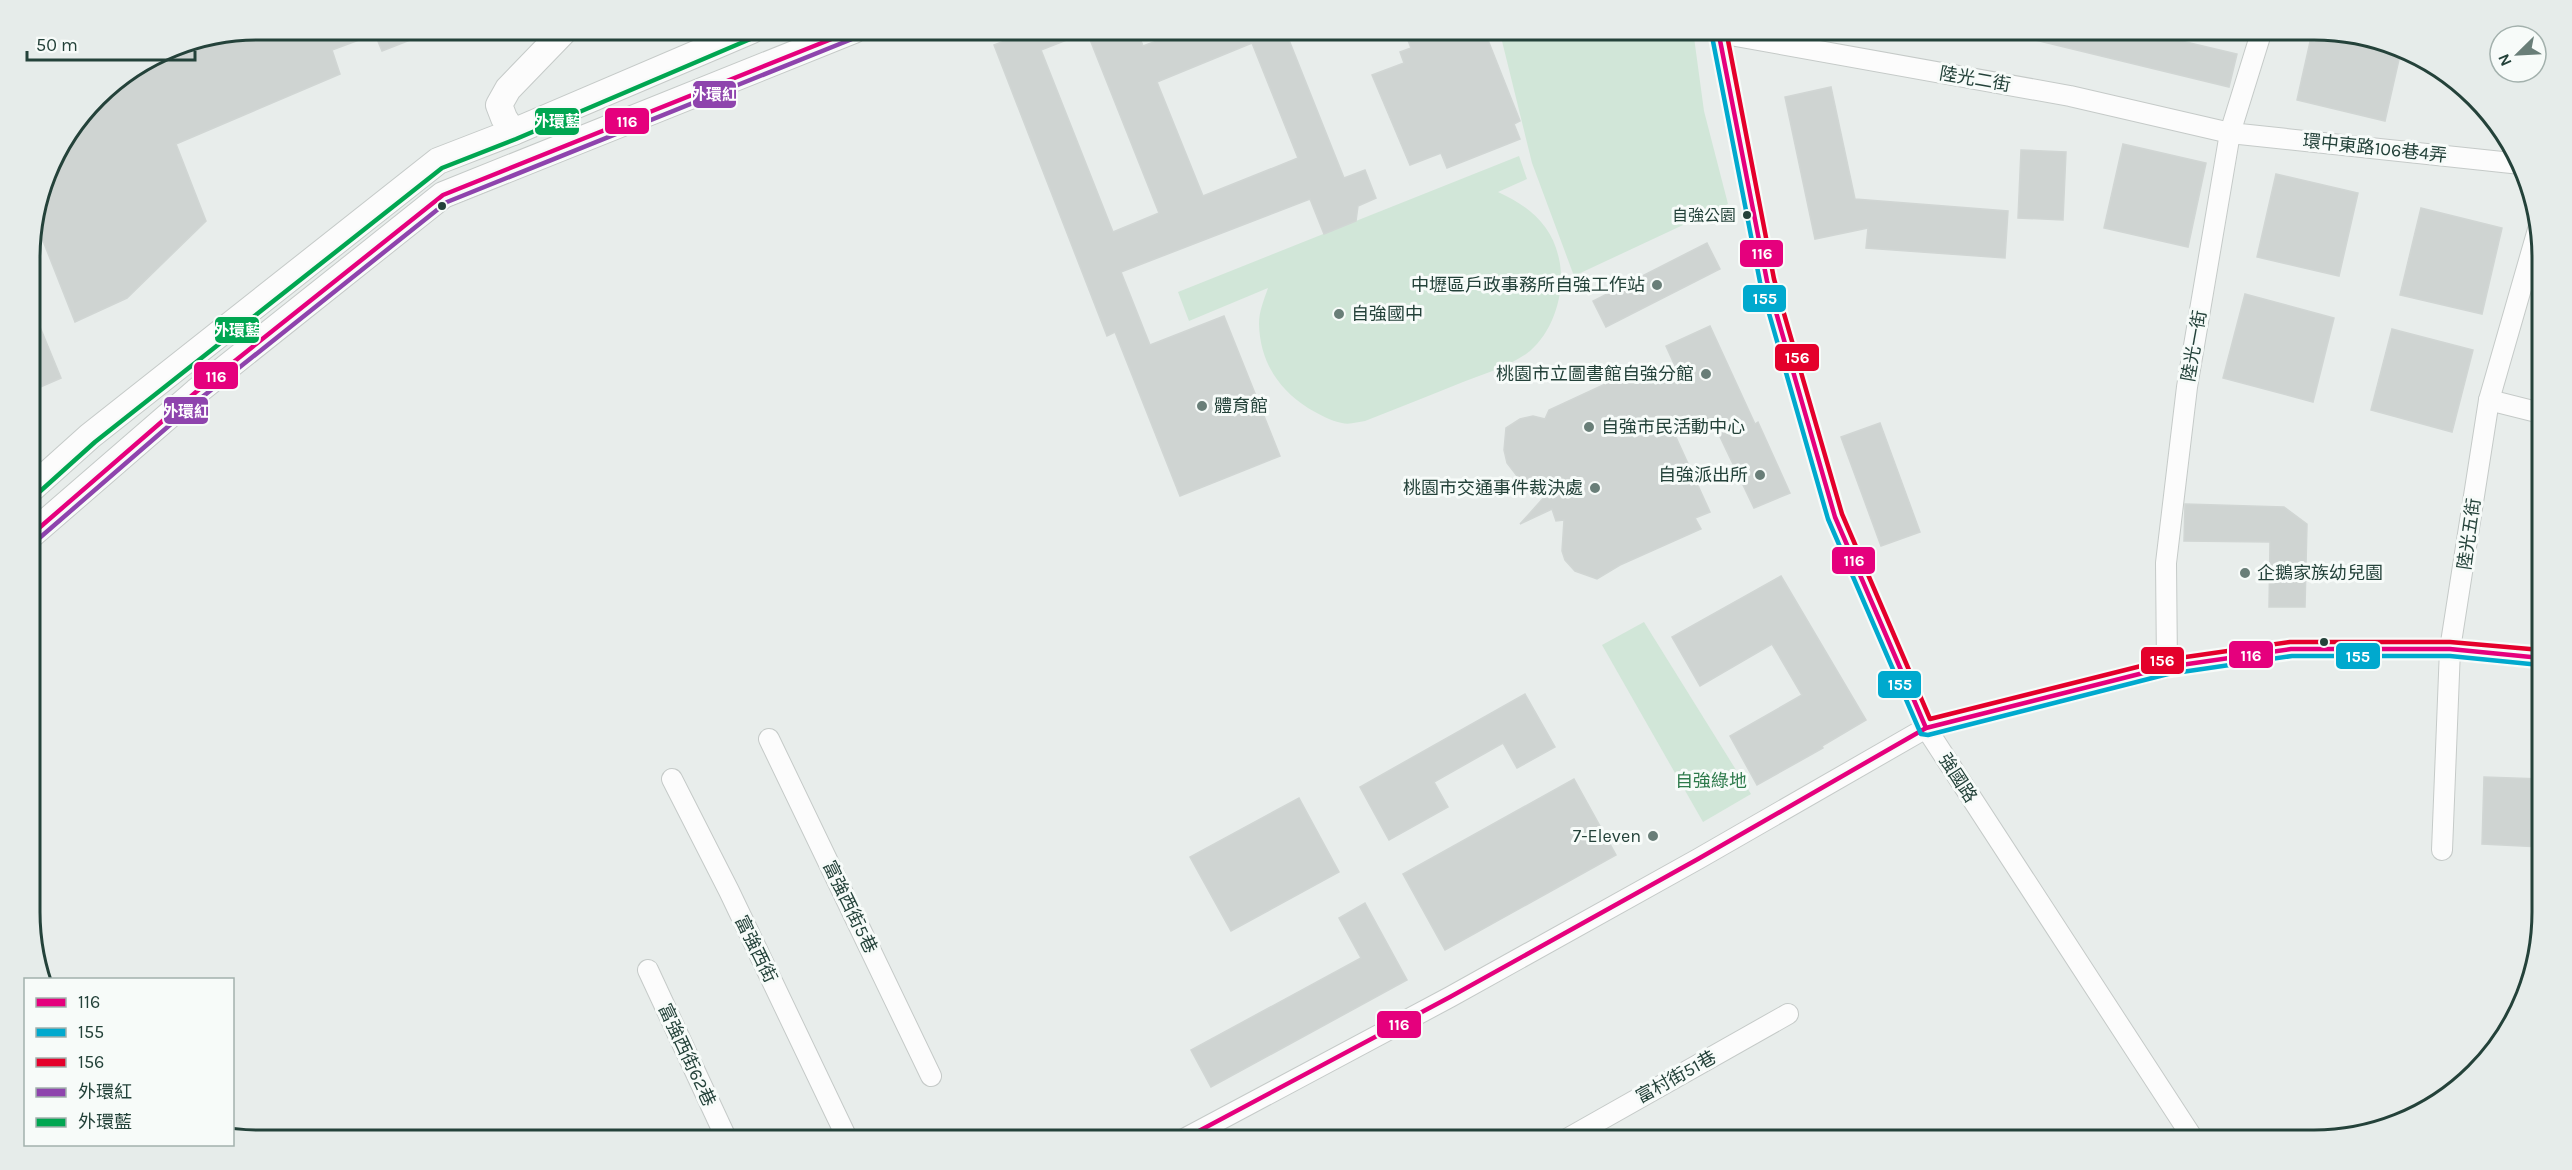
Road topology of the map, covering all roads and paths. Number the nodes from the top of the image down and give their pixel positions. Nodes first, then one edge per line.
1 (555, 40) edge
2 (729, 40) edge
3 (829, 40) edge
4 (1720, 40) edge
5 (1762, 40) edge
6 (2259, 40) edge
7 (513, 132) junction
8 (2230, 133) junction
9 (2509, 163) edge
10 (2532, 251) edge
11 (2488, 400) junction
12 (2532, 411) edge
13 (40, 481) edge
14 (40, 527) edge
15 (2450, 649) junction
16 (2532, 657) edge
17 (2167, 667) junction
18 (1926, 728) junction
19 (769, 739) dead end
20 (672, 779) dead end
21 (2442, 850) dead end
22 (648, 970) dead end
23 (1788, 1014) dead end
24 (931, 1076) dead end
25 (722, 1130) edge
26 (843, 1130) edge
27 (1201, 1130) edge
28 (1582, 1130) edge
29 (2187, 1130) edge

1 - 7 street
2 - 7 street
3 - 14 street
4 - 18 street, 強國路
5 - 8 street, 陸光二街
6 - 8 street, 陸光一街
7 - 13 street
8 - 9 street, 環中東路106巷4弄
8 - 17 street, 陸光一街
10 - 11 street, 陸光五街
11 - 12 street
11 - 15 street, 陸光五街
15 - 16 street
15 - 17 street
15 - 21 street, 陸光五街
17 - 18 street
18 - 27 street
18 - 29 street, 強國路
19 - 24 street, 富強西街5巷
20 - 26 street, 富強西街
22 - 25 street, 富強西街62巷
23 - 28 street, 富村街51巷

